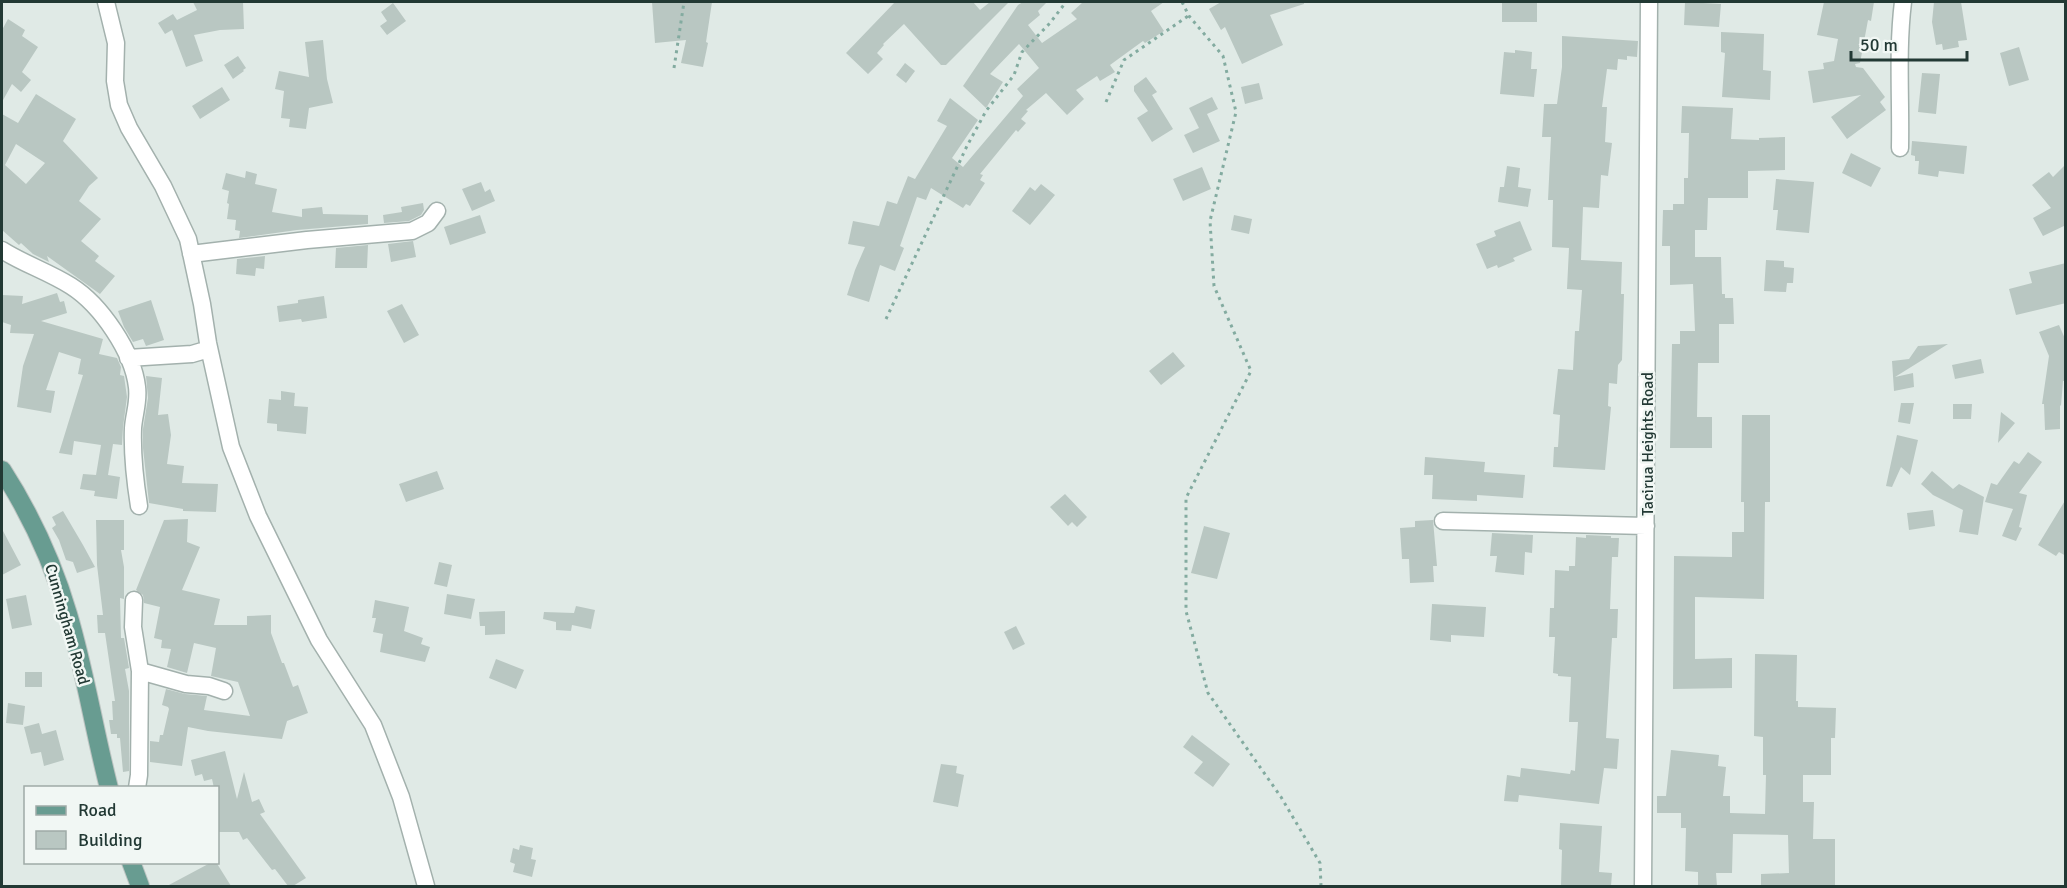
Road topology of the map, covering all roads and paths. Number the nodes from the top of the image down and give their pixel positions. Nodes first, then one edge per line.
1 (106, 2) edge
2 (684, 2) edge
3 (1066, 2) edge
4 (1182, 2) edge
5 (1649, 2) edge
6 (1903, 2) edge
7 (1188, 16) junction
8 (674, 68) dead end
9 (1106, 102) dead end
10 (1900, 148) dead end
11 (437, 211) dead end
12 (2, 250) edge
13 (191, 254) junction
14 (886, 319) dead end
15 (209, 349) junction
16 (128, 358) junction
17 (2, 470) edge
18 (139, 506) dead end
19 (1443, 521) dead end
20 (1646, 526) junction
21 (134, 600) dead end
22 (140, 671) junction
23 (224, 692) dead end
24 (109, 786) edge
25 (137, 786) edge
26 (132, 864) edge
27 (140, 886) edge
28 (426, 886) edge
29 (1321, 886) edge
30 (1643, 886) edge

1 - 13 street
2 - 8 path
3 - 14 path
4 - 7 path
5 - 20 street, Tacirua Heights Road
6 - 10 street
7 - 9 path
7 - 29 path
11 - 13 street
12 - 16 street
13 - 15 street
15 - 16 street
15 - 28 street
16 - 18 street
17 - 24 main road, Cunningham Road
19 - 20 street
20 - 30 street, Tacirua Heights Road
21 - 22 street
22 - 23 street
22 - 25 street
26 - 27 main road

